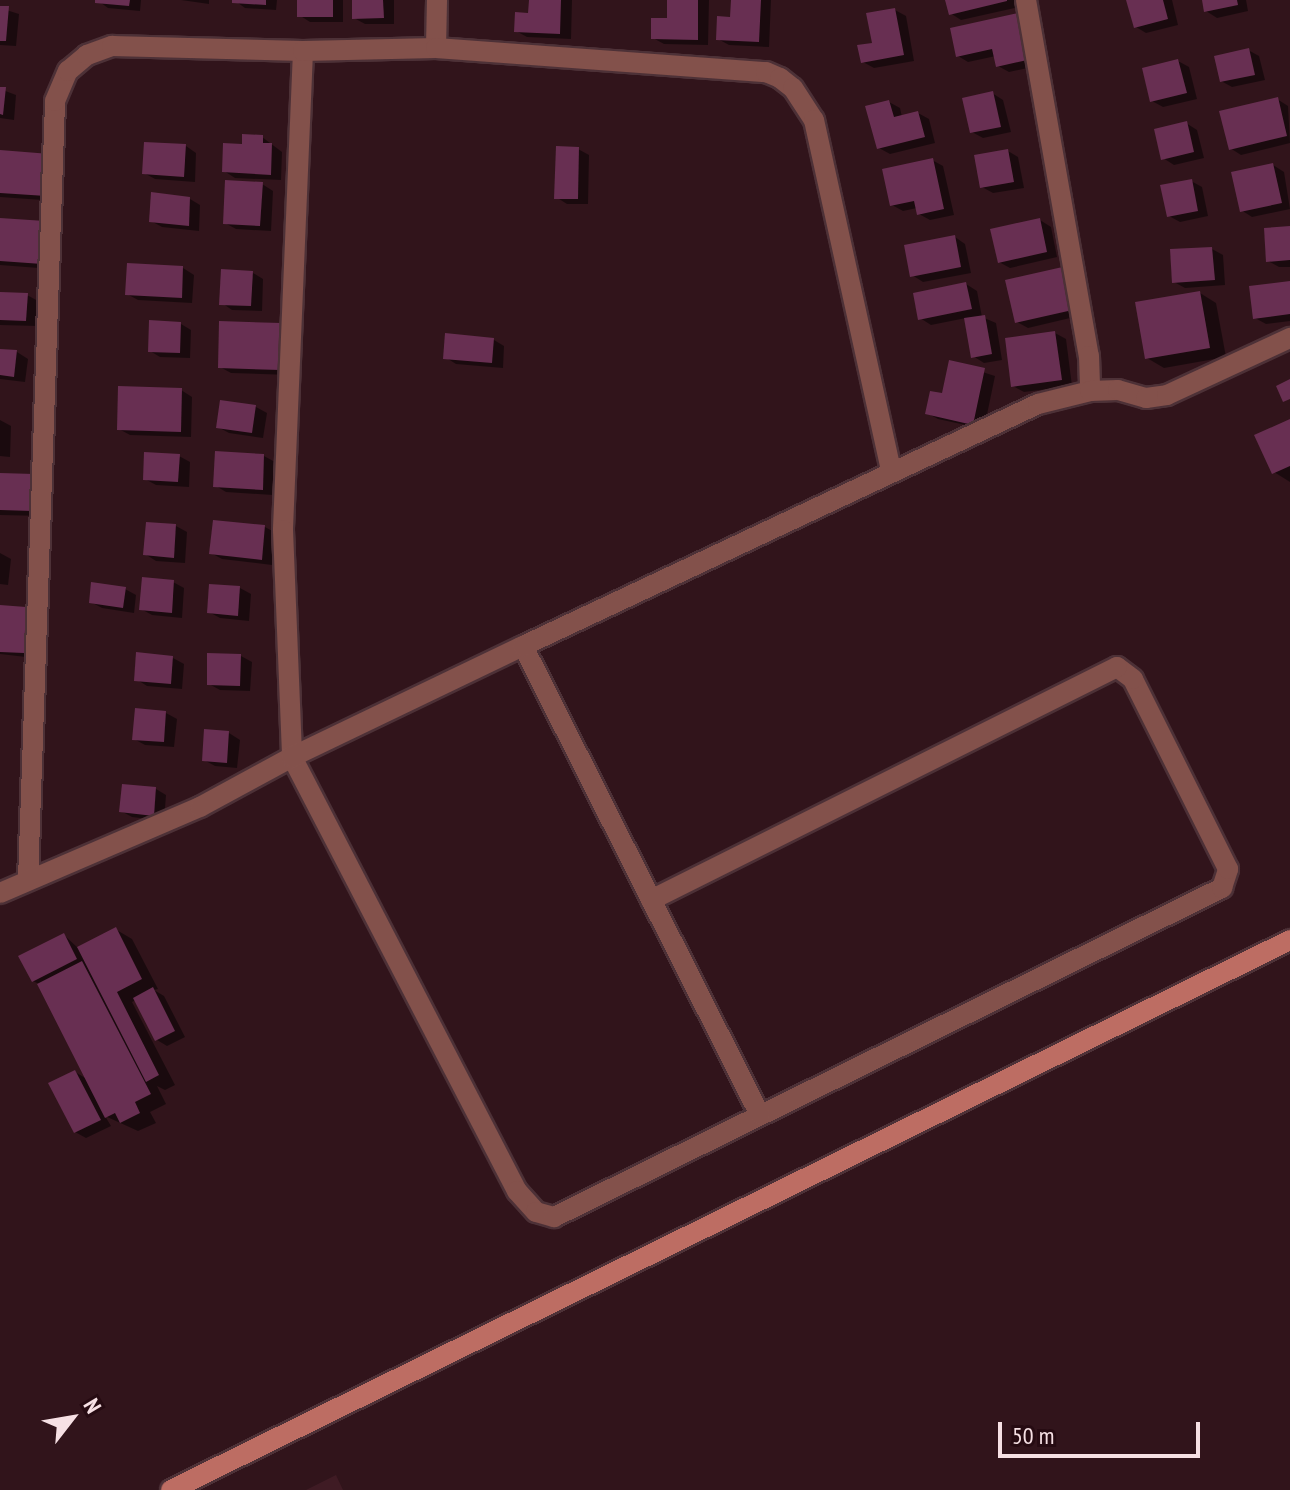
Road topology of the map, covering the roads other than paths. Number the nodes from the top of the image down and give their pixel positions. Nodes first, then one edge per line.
1 (437, 0) edge
2 (1026, 0) edge
3 (436, 48) junction
4 (303, 51) junction
5 (1290, 338) edge
6 (1090, 391) junction
7 (891, 470) junction
8 (523, 646) junction
9 (292, 757) junction
10 (28, 880) junction
11 (0, 893) edge
12 (651, 900) junction
13 (1290, 940) edge
14 (760, 1115) junction
15 (171, 1490) edge

1 - 3 street
2 - 6 street
3 - 4 street
3 - 7 street
4 - 9 street
4 - 10 street
5 - 6 street
6 - 7 street
7 - 8 street
8 - 9 street
8 - 12 street
9 - 10 street
9 - 14 street
10 - 11 street
12 - 14 street
12 - 14 street
13 - 15 street

